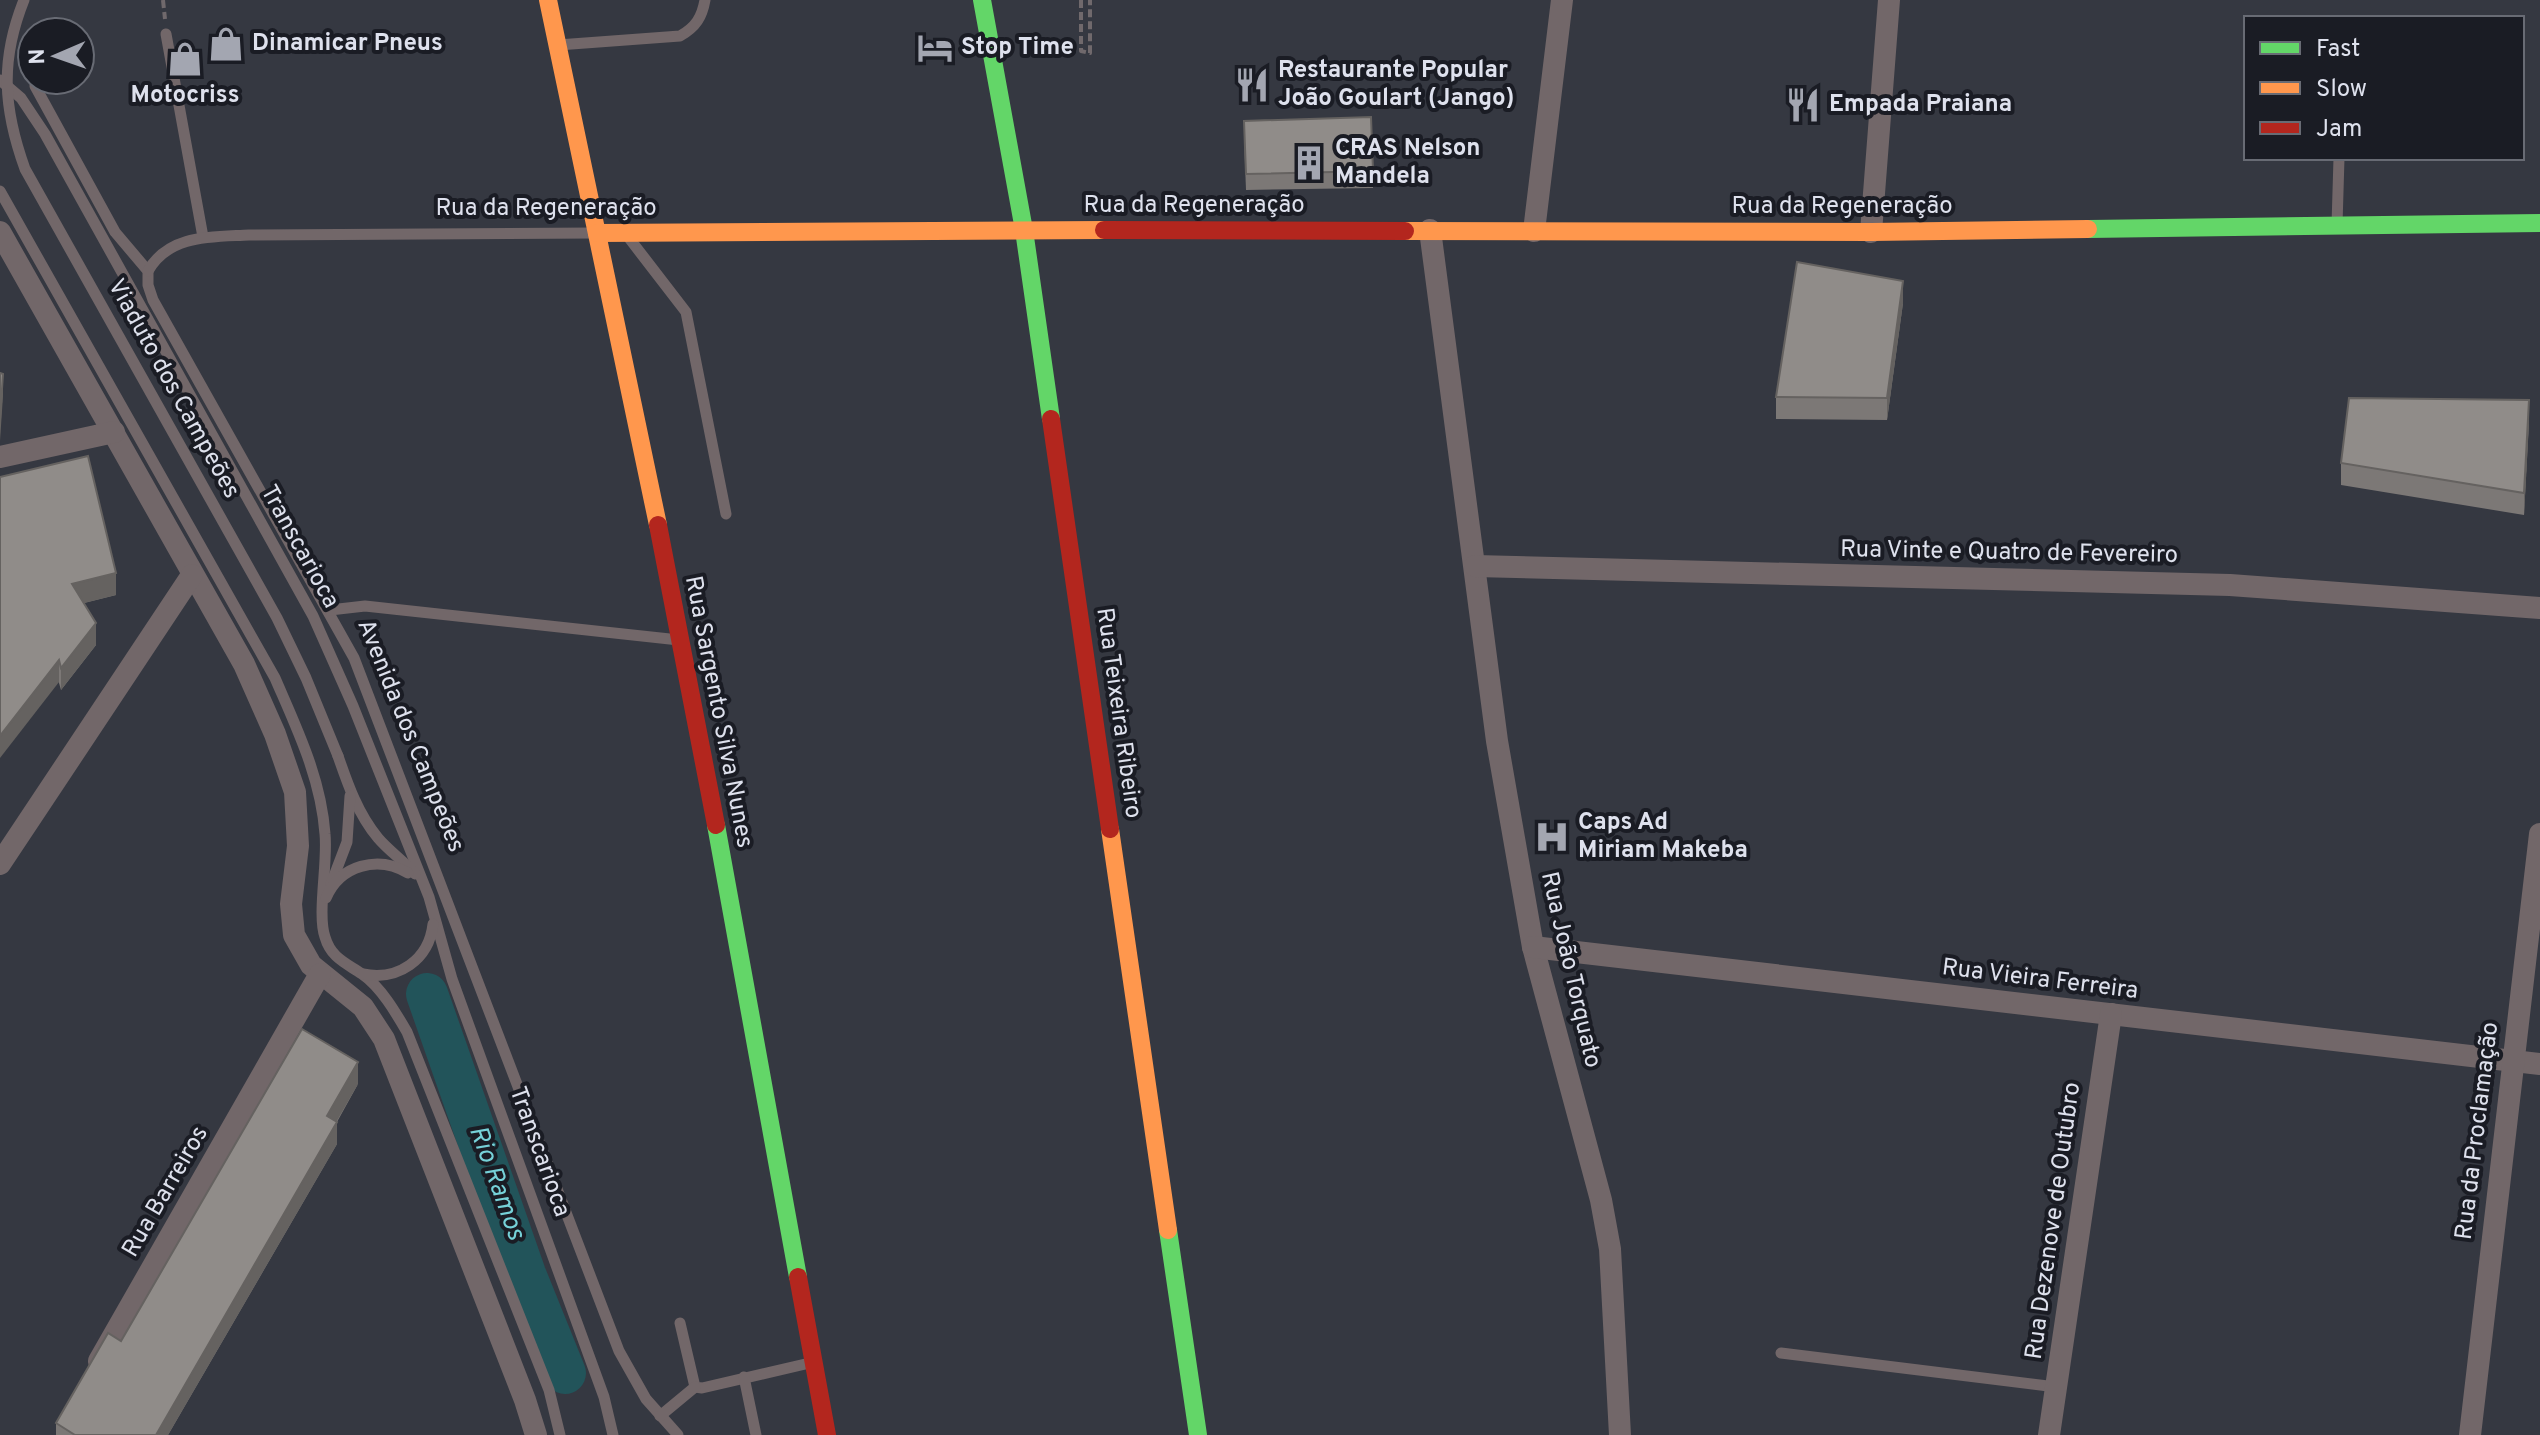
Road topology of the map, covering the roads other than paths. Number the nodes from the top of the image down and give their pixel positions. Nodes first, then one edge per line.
1 (24, 0) edge
2 (548, 0) edge
3 (705, 0) edge
4 (982, 0) edge
5 (1562, 0) edge
6 (1889, 0) edge
7 (166, 34) dead end
8 (558, 45) junction
9 (0, 80) edge
10 (40, 96) edge
11 (2339, 160) edge
12 (0, 191) edge
13 (2540, 223) edge
14 (2337, 226) junction
15 (1024, 230) junction
16 (1430, 230) junction
17 (1534, 231) junction
18 (0, 232) edge
19 (1871, 232) junction
20 (597, 233) junction
21 (625, 233) junction
22 (203, 237) junction
23 (148, 271) junction
24 (114, 432) junction
25 (0, 457) edge
26 (726, 514) dead end
27 (1475, 566) junction
28 (192, 575) junction
29 (2540, 608) edge
30 (330, 610) junction
31 (682, 641) junction
32 (350, 792) junction
33 (2540, 834) edge
34 (0, 864) edge
35 (425, 890) junction
36 (324, 904) junction
37 (433, 911) junction
38 (1533, 947) junction
39 (332, 952) junction
40 (320, 974) junction
41 (362, 974) junction
42 (2111, 1014) junction
43 (2512, 1061) junction
44 (2540, 1064) edge
45 (680, 1323) dead end
46 (1781, 1353) dead end
47 (814, 1362) junction
48 (744, 1377) junction
49 (88, 1381) edge
50 (695, 1387) junction
51 (2056, 1387) junction
52 (660, 1416) junction
53 (536, 1435) edge
54 (560, 1435) edge
55 (613, 1435) edge
56 (678, 1435) edge
57 (756, 1435) edge
58 (827, 1435) edge
59 (1198, 1435) edge
60 (1620, 1435) edge
61 (2049, 1435) edge
62 (2470, 1435) edge

1 - 32 lane, Viaduto dos Campeões, bridge
2 - 8 street, Rua Sargento Silva Nunes
3 - 8 lane
4 - 15 street, Rua Teixeira Ribeiro
5 - 17 street
6 - 19 street
7 - 22 lane
8 - 20 street, Rua Sargento Silva Nunes
9 - 35 lane, Transcarioca
10 - 23 lane, Avenida dos Campeões
11 - 14 lane
12 - 36 lane
13 - 14 street, Rua da Regeneração
14 - 19 street, Rua da Regeneração
15 - 16 street, Rua da Regeneração
15 - 21 street, Rua da Regeneração
15 - 59 street, Rua Teixeira Ribeiro
16 - 17 street, Rua da Regeneração
16 - 27 street, Rua João Torquato
17 - 19 street, Rua da Regeneração
18 - 24 street
20 - 21 street, Rua da Regeneração
20 - 22 lane, Rua da Regeneração
20 - 31 street, Rua Sargento Silva Nunes
21 - 26 lane
22 - 23 lane, Rua da Regeneração
23 - 30 lane, Avenida dos Campeões
24 - 25 street
24 - 28 street
27 - 29 street, Rua Vinte e Quatro de Fevereiro
27 - 38 street, Rua João Torquato
28 - 34 street
28 - 40 street
30 - 31 lane
30 - 52 lane, Avenida dos Campeões
31 - 47 street, Rua Sargento Silva Nunes
32 - 35 lane
32 - 36 lane
33 - 43 street, Rua da Proclamação
35 - 36 lane
35 - 37 lane, Transcarioca
36 - 39 lane
37 - 41 lane
37 - 55 lane, Transcarioca
38 - 42 street, Rua Vieira Ferreira
38 - 60 street, Rua João Torquato
39 - 40 lane
39 - 41 lane
40 - 49 street, Rua Barreiros
40 - 53 street
41 - 54 lane
42 - 43 street, Rua Vieira Ferreira
42 - 51 street, Rua Dezenove de Outubro
43 - 44 street, Rua Vieira Ferreira
43 - 62 street, Rua da Proclamação
45 - 50 lane
46 - 51 lane
47 - 48 lane
47 - 58 street, Rua Sargento Silva Nunes
48 - 50 lane
48 - 57 lane
50 - 52 lane
51 - 61 street, Rua Dezenove de Outubro
52 - 56 lane, Avenida dos Campeões

